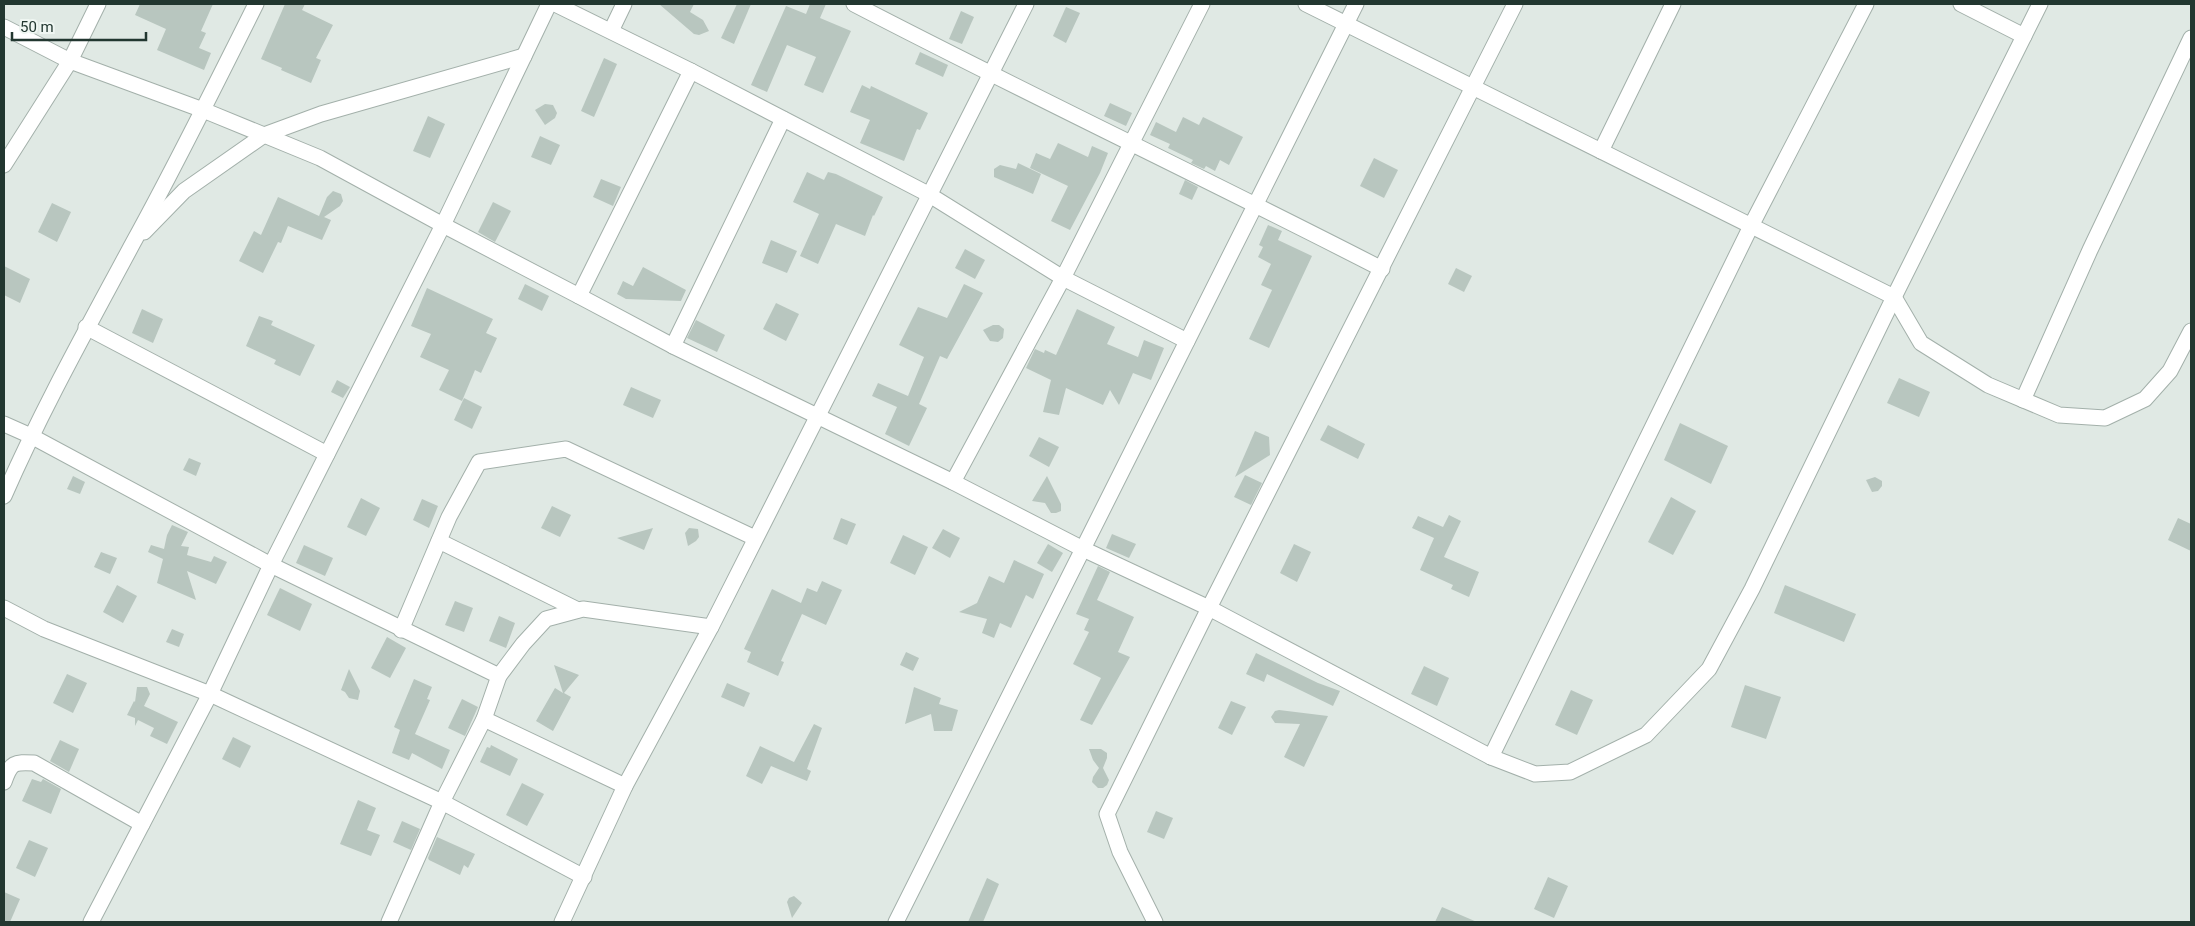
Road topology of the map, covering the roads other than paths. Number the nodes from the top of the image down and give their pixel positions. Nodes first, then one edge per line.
1 (98, 4) edge
2 (256, 4) edge
3 (549, 4) edge
4 (555, 4) edge
5 (624, 4) edge
6 (854, 4) edge
7 (1026, 4) edge
8 (1202, 4) edge
9 (1306, 4) edge
10 (1356, 4) edge
11 (1515, 4) edge
12 (1673, 4) edge
13 (1866, 4) edge
14 (1961, 4) edge
15 (2040, 4) edge
16 (1346, 24) junction
17 (4, 27) edge
18 (611, 31) junction
19 (2024, 36) junction
20 (2191, 38) edge
21 (524, 56) junction
22 (70, 60) junction
23 (691, 71) junction
24 (990, 75) junction
25 (1473, 87) junction
26 (202, 110) junction
27 (783, 119) junction
28 (264, 135) junction
29 (1131, 145) junction
30 (1601, 151) junction
31 (4, 165) edge
32 (928, 194) junction
33 (1256, 204) junction
34 (443, 226) junction
35 (1751, 226) junction
36 (134, 242) junction
37 (1382, 269) junction
38 (1063, 278) junction
39 (580, 296) junction
40 (1894, 297) junction
41 (86, 327) junction
42 (2191, 331) edge
43 (1187, 341) junction
44 (673, 346) junction
45 (2023, 400) junction
46 (817, 417) junction
47 (4, 424) edge
48 (31, 436) junction
49 (327, 454) junction
50 (953, 482) junction
51 (4, 496) edge
52 (755, 538) junction
53 (439, 541) junction
54 (1083, 549) junction
55 (271, 565) junction
56 (4, 608) edge
57 (1209, 608) junction
58 (578, 610) junction
59 (710, 626) junction
60 (402, 630) junction
61 (499, 676) junction
62 (210, 694) junction
63 (484, 719) junction
64 (1491, 756) junction
65 (4, 782) edge
66 (625, 786) junction
67 (442, 802) junction
68 (142, 824) junction
69 (584, 876) junction
70 (91, 922) edge
71 (389, 922) edge
72 (562, 922) edge
73 (896, 922) edge
74 (1155, 922) edge

1 - 22 street
2 - 26 street
3 - 21 street
4 - 18 street
5 - 18 street
6 - 24 street
7 - 24 street
8 - 29 street
9 - 16 street
10 - 16 street
11 - 25 street
12 - 30 street
13 - 35 street
14 - 19 street
15 - 19 street
16 - 25 street
16 - 33 street
17 - 22 street
18 - 23 street
19 - 40 street
20 - 45 street
21 - 28 street
21 - 34 street
22 - 26 street
22 - 31 street
23 - 27 street
23 - 39 street
24 - 29 street
24 - 32 street
25 - 30 street
25 - 37 street
26 - 28 street
26 - 36 street
27 - 32 street
27 - 44 street
28 - 34 street
28 - 36 street
29 - 33 street
29 - 38 street
30 - 35 street
32 - 38 street
32 - 46 street
33 - 37 street
33 - 43 street
34 - 39 street
34 - 49 street
35 - 40 street
35 - 64 street
36 - 41 street
37 - 57 street
38 - 43 street
38 - 50 street
39 - 44 street
40 - 45 street
40 - 64 street
41 - 48 street
41 - 49 street
42 - 45 street
43 - 54 street
44 - 46 street
46 - 50 street
46 - 52 street
47 - 48 street
48 - 51 street
48 - 55 street
49 - 55 street
50 - 54 street
52 - 53 street
52 - 59 street
53 - 58 street
53 - 60 street
54 - 57 street
54 - 73 street
55 - 60 street
55 - 62 street
56 - 62 street
57 - 64 street
57 - 74 street
58 - 59 street
58 - 61 street
59 - 66 street
60 - 61 street
61 - 63 street
62 - 67 street
62 - 68 street
63 - 66 street
63 - 67 street
65 - 68 street
66 - 69 street
67 - 69 street
67 - 71 street
68 - 70 street
69 - 72 street

